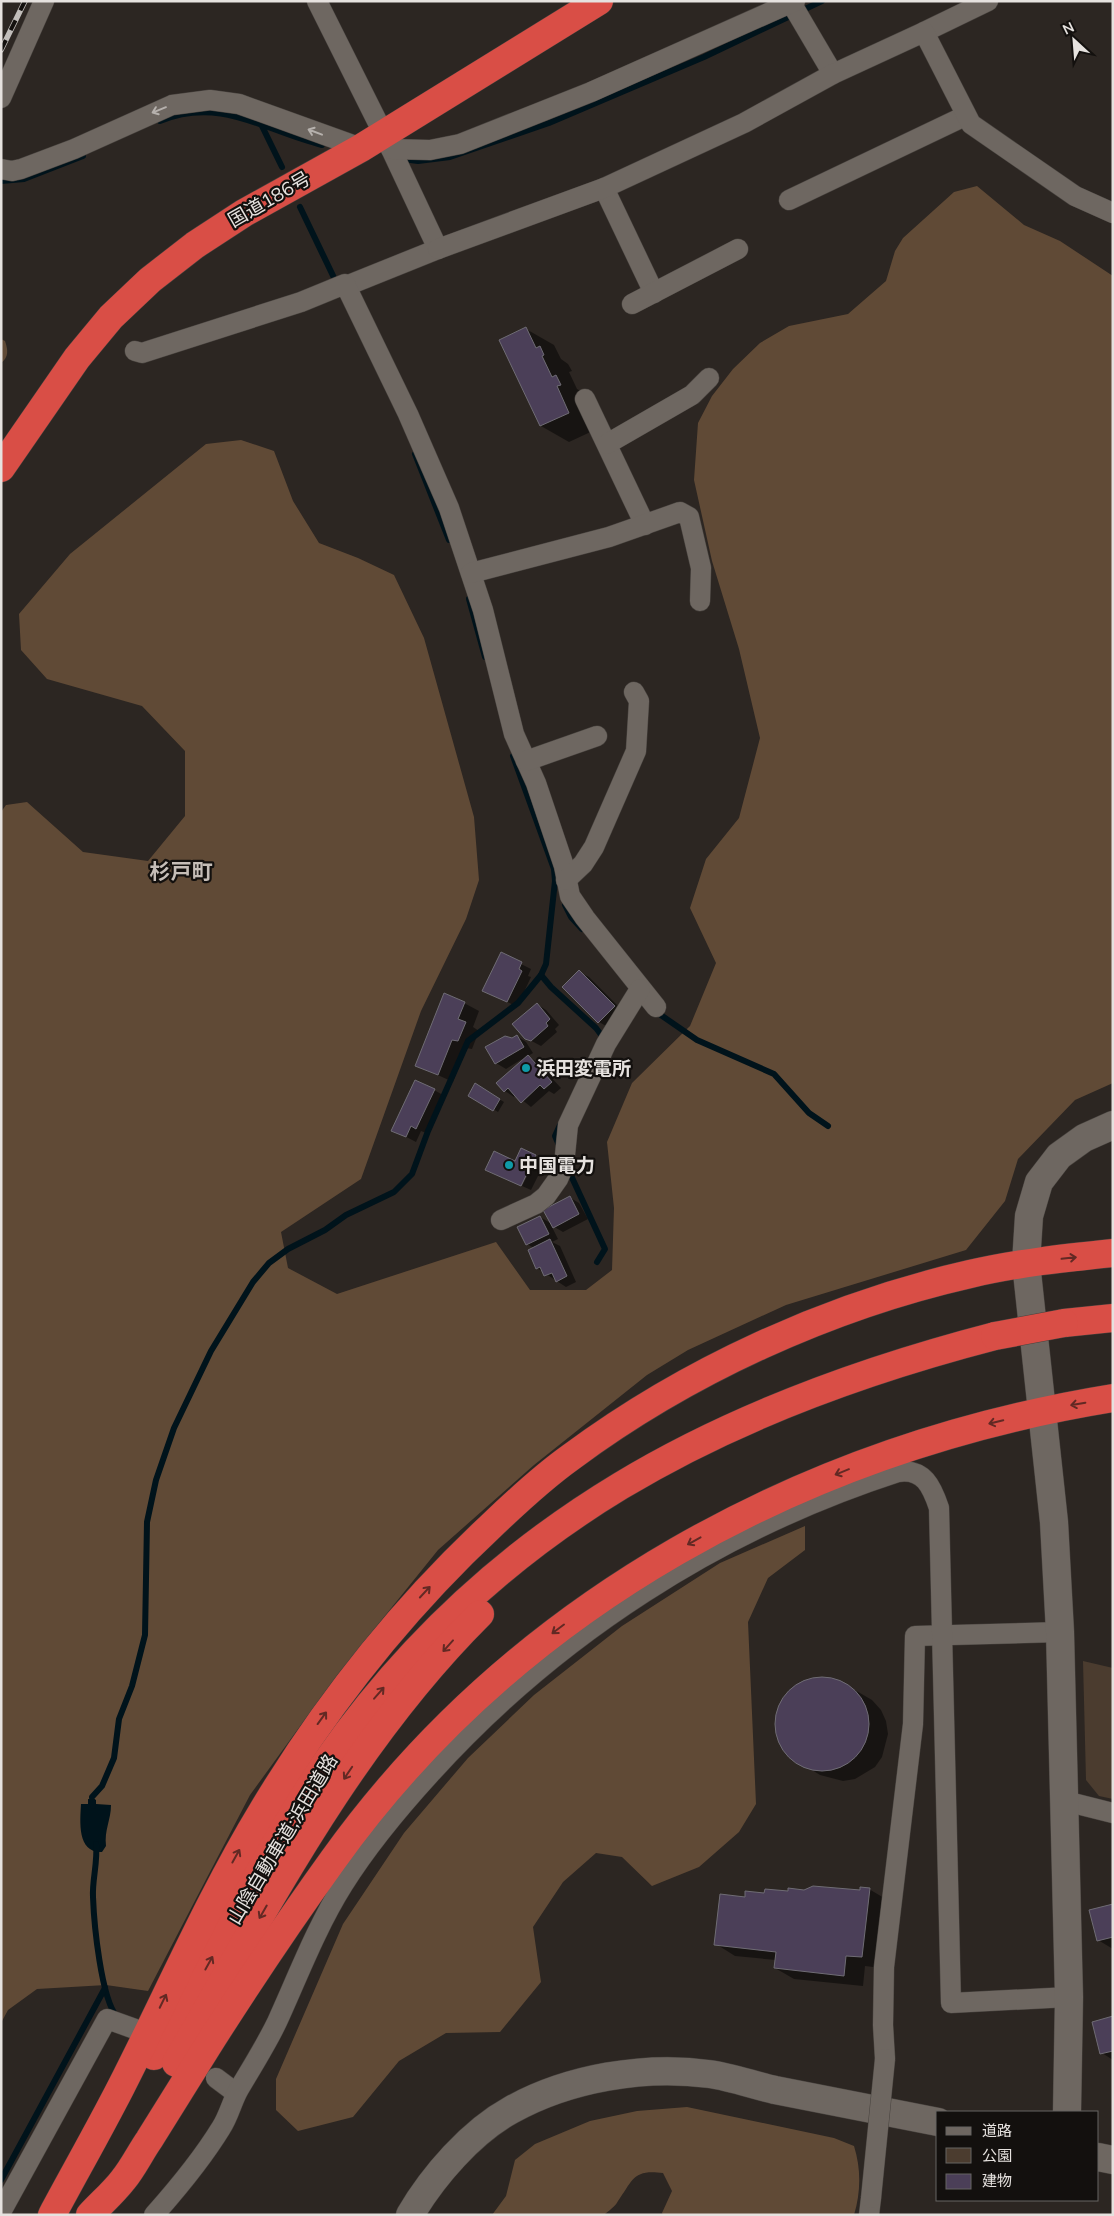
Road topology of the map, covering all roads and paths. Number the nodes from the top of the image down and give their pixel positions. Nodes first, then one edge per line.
1 (44, 1) edge
2 (317, 1) edge
3 (599, 1) edge
4 (988, 1) edge
5 (792, 2) edge
6 (924, 32) junction
7 (833, 74) junction
8 (1, 98) edge
9 (965, 116) junction
10 (378, 144) junction
11 (1, 169) edge
12 (604, 188) junction
13 (789, 200) dead end
14 (1113, 213) edge
15 (438, 249) junction
16 (738, 249) dead end
17 (341, 287) junction
18 (654, 293) junction
19 (632, 304) dead end
20 (136, 351) dead end
21 (709, 378) dead end
22 (584, 399) dead end
23 (607, 444) junction
24 (1, 468) edge
25 (645, 525) junction
26 (471, 573) junction
27 (700, 600) dead end
28 (634, 692) dead end
29 (597, 736) dead end
30 (526, 761) junction
31 (566, 880) junction
32 (640, 989) junction
33 (656, 1007) dead end
34 (1113, 1125) edge
35 (502, 1220) dead end
36 (1113, 1253) edge
37 (1026, 1263) junction
38 (1113, 1318) edge
39 (1113, 1398) edge
40 (784, 1404) junction
41 (1043, 1410) junction
42 (1060, 1632) junction
43 (943, 1634) junction
44 (1066, 1801) junction
45 (1113, 1813) edge
46 (1069, 1997) junction
47 (135, 2029) dead end
48 (216, 2078) dead end
49 (236, 2093) junction
50 (1068, 2111) edge
51 (936, 2122) edge
52 (1099, 2157) edge
53 (1113, 2160) edge
54 (870, 2207) edge
55 (1, 2212) edge
56 (52, 2215) edge
57 (57, 2215) edge
58 (88, 2215) edge
59 (154, 2215) edge
60 (410, 2215) edge

1 - 8 street
2 - 10 street
3 - 10 highway, 国道186号
4 - 6 street
5 - 7 street
5 - 10 street
6 - 7 street
6 - 9 street
7 - 12 street
9 - 13 street
9 - 14 street
10 -> 11 street
10 - 15 street
10 - 24 highway, 国道186号
12 - 15 street
12 - 18 street
15 - 17 street
16 - 18 street
17 - 20 street
17 - 26 street
18 - 19 street
21 - 23 street
22 - 23 street
23 - 25 street
25 - 26 street
25 - 27 street
26 - 30 street
28 - 31 street
29 - 30 street
30 - 31 street
31 - 32 street
32 - 33 street
32 - 35 street
34 - 37 street
37 -> 36 highway
37 - 41 street
56 -> 37 highway
38 - 40 highway, 山陰自動車道;浜田道路, bridge
39 -> 41 highway
57 -> 40 highway, 山陰自動車道;浜田道路
40 -> 58 highway, 山陰自動車道;浜田道路
41 - 42 street
41 -> 58 highway
42 - 43 street
42 - 44 street
43 - 46 street
43 - 49 street
43 - 54 street, bridge
44 - 45 street
44 - 46 street
46 - 50 street
47 - 55 street
48 - 49 street
49 - 59 street
51 - 60 street
52 - 53 street

